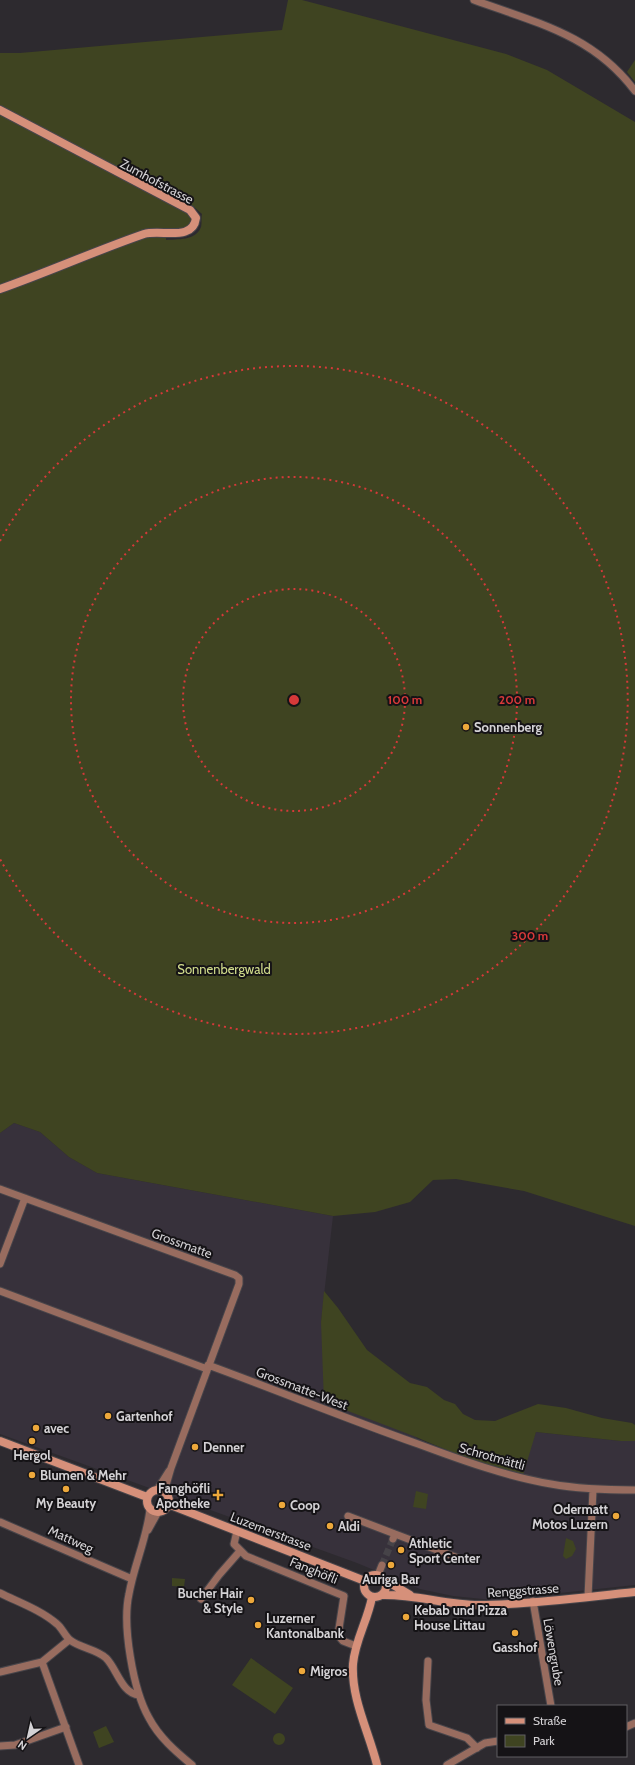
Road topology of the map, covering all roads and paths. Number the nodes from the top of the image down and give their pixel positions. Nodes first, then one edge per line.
1 (474, 0) edge
2 (635, 91) edge
3 (0, 110) edge
4 (0, 289) edge
5 (0, 1189) edge
6 (25, 1198) junction
7 (0, 1264) edge
8 (0, 1291) edge
9 (208, 1367) junction
10 (387, 1433) joint
11 (0, 1441) edge
12 (594, 1490) junction
13 (635, 1490) edge
14 (160, 1491) junction
15 (147, 1497) junction
16 (168, 1504) junction
17 (150, 1509) junction
18 (158, 1512) junction
19 (348, 1516) dead end
20 (0, 1522) edge
21 (148, 1530) junction
22 (237, 1531) junction
23 (240, 1552) junction
24 (458, 1558) dead end
25 (382, 1565) tunnel mouth
26 (382, 1577) junction
27 (132, 1579) junction
28 (365, 1581) junction
29 (635, 1592) edge
30 (0, 1593) edge
31 (382, 1595) junction
32 (413, 1596) junction
33 (372, 1597) junction
34 (588, 1597) junction
35 (201, 1599) dead end
36 (533, 1601) junction
37 (69, 1640) junction
38 (356, 1646) junction
39 (428, 1661) dead end
40 (42, 1662) junction
41 (0, 1672) edge
42 (139, 1695) junction
43 (551, 1705) edge
44 (66, 1727) junction
45 (497, 1741) edge
46 (0, 1746) edge
47 (477, 1748) junction
48 (79, 1765) edge
49 (192, 1765) edge
50 (378, 1765) edge
51 (448, 1765) edge

1 - 2 street
3 - 4 main road, Zumhofstrasse
5 - 6 street, Grossmatte
6 - 7 street
6 - 9 street, Grossmatte
8 - 9 street
9 - 10 street, Grossmatte-West
9 - 14 street, Grossmatte
10 - 12 street, Schrotmättli
11 - 15 main road
12 - 13 street, Schrotmättli
12 - 34 street
14 - 15 main road
14 - 16 main road
15 - 17 main road
16 - 18 main road
16 - 22 main road, Luzernerstrasse
17 - 18 main road
17 - 21 street
18 - 21 street
19 - 24 street
20 - 27 street, Mattweg
21 - 27 street
22 - 23 street
22 - 28 main road, Luzernerstrasse
23 - 35 street
23 - 38 street, Fanghöfli
25 - 26 street
26 - 28 main road
26 - 31 main road
26 - 32 main road, Renggstrasse
27 - 42 street
28 - 33 main road
29 - 34 main road, Renggstrasse
30 - 37 street
31 - 32 main road, Renggstrasse
31 - 33 main road
32 - 36 main road, Renggstrasse
33 - 38 main road
34 - 36 main road, Renggstrasse
36 - 43 street, Löwengrube
37 - 40 street
37 - 42 street
38 - 50 main road
39 - 47 street
40 - 41 street
40 - 44 street
42 - 49 street
44 - 46 street
44 - 48 street
45 - 47 street
47 - 51 street

